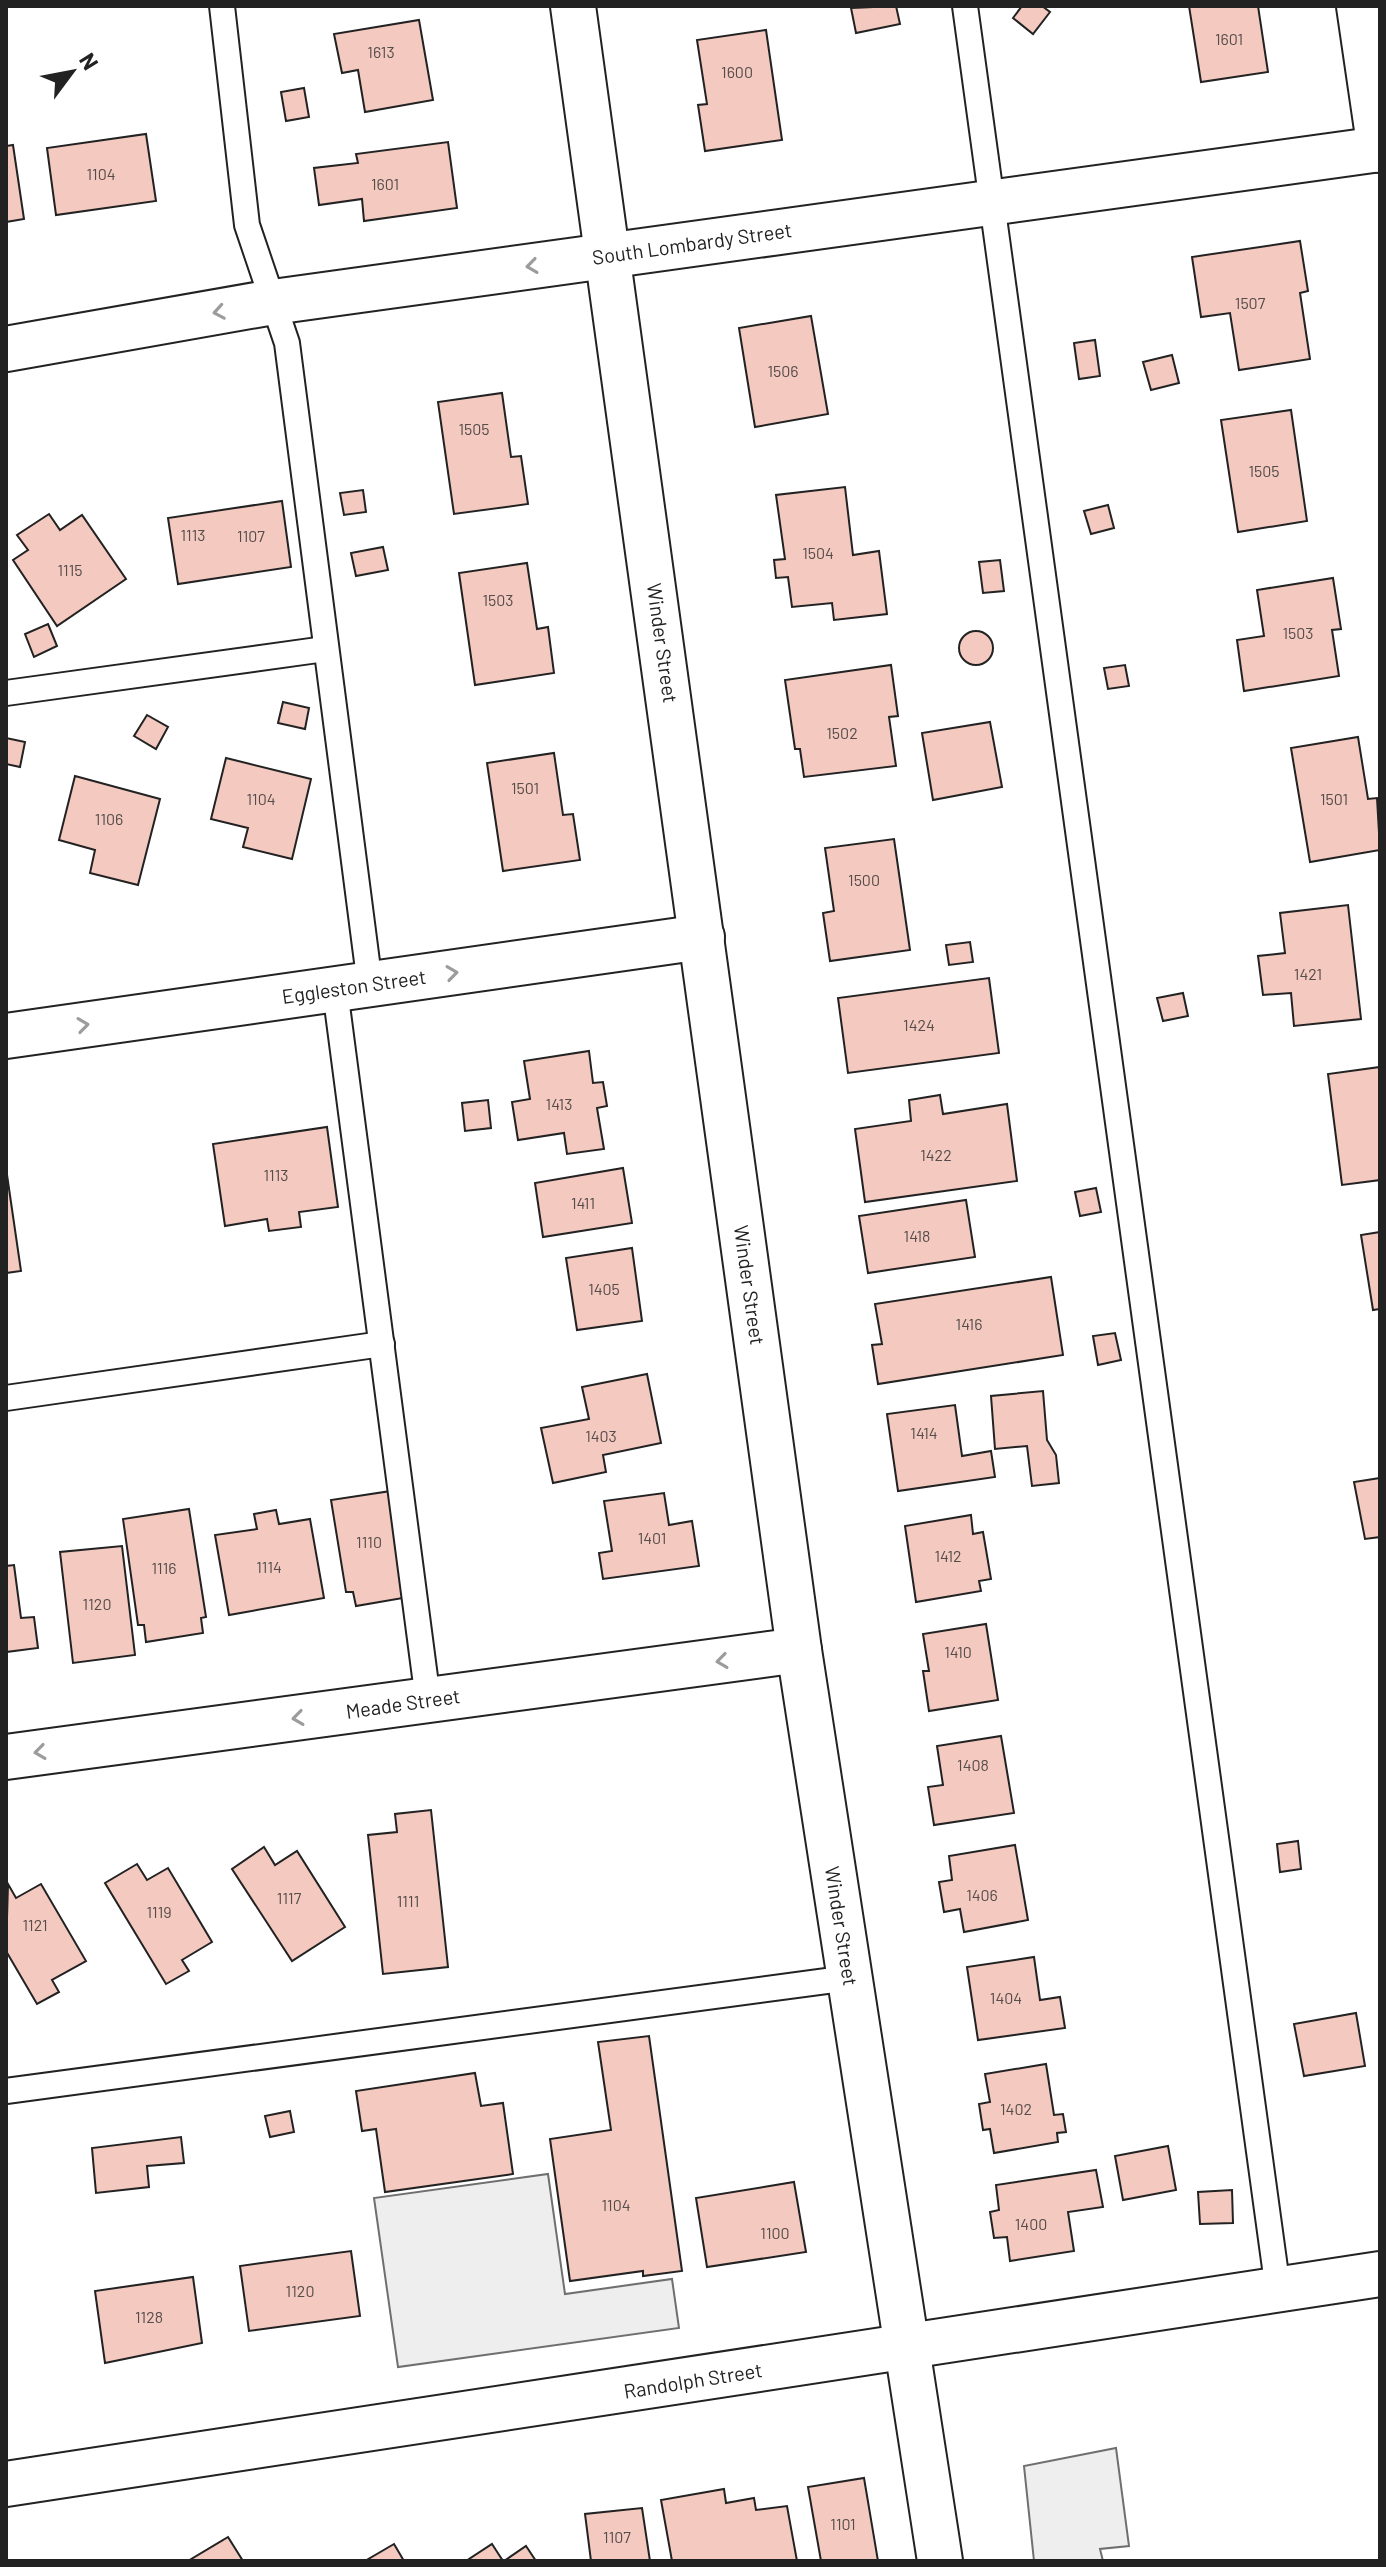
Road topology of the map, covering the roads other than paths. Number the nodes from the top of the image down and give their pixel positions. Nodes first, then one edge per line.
1 (222, 6) edge
2 (573, 6) edge
3 (965, 6) edge
4 (1359, 6) edge
5 (1380, 149) edge
6 (993, 202) junction
7 (609, 255) junction
8 (273, 302) junction
9 (6, 349) edge
10 (325, 649) junction
11 (6, 693) edge
12 (702, 937) junction
13 (352, 987) junction
14 (6, 1036) edge
15 (382, 1344) junction
16 (6, 1398) edge
17 (799, 1650) junction
18 (428, 1700) junction
19 (6, 1757) edge
20 (849, 1978) junction
21 (6, 2091) edge
22 (1380, 2274) edge
23 (1278, 2290) junction
24 (906, 2349) junction
25 (6, 2484) edge
26 (940, 2561) edge

1 - 8 lane
2 - 7 street, Winder Street
3 - 6 lane
4 - 5 street
5 - 6 street, South Lombardy Street
6 - 7 street, South Lombardy Street
6 - 23 lane
7 -> 8 street, South Lombardy Street
7 - 12 street, Winder Street
8 -> 9 street, South Lombardy Street
8 - 10 lane
10 - 11 lane
10 - 13 lane
13 -> 12 street, Eggleston Street
12 - 17 street, Winder Street
14 -> 13 street, Eggleston Street
13 - 15 lane
15 - 16 lane
15 - 18 lane
17 -> 18 street, Meade Street
17 - 20 street, Winder Street
18 -> 19 street, Meade Street
20 - 21 lane
20 - 24 street, Winder Street
22 - 23 street, Randolph Street
23 - 24 street, Randolph Street
24 - 25 street, Randolph Street
24 - 26 street, Winder Street

